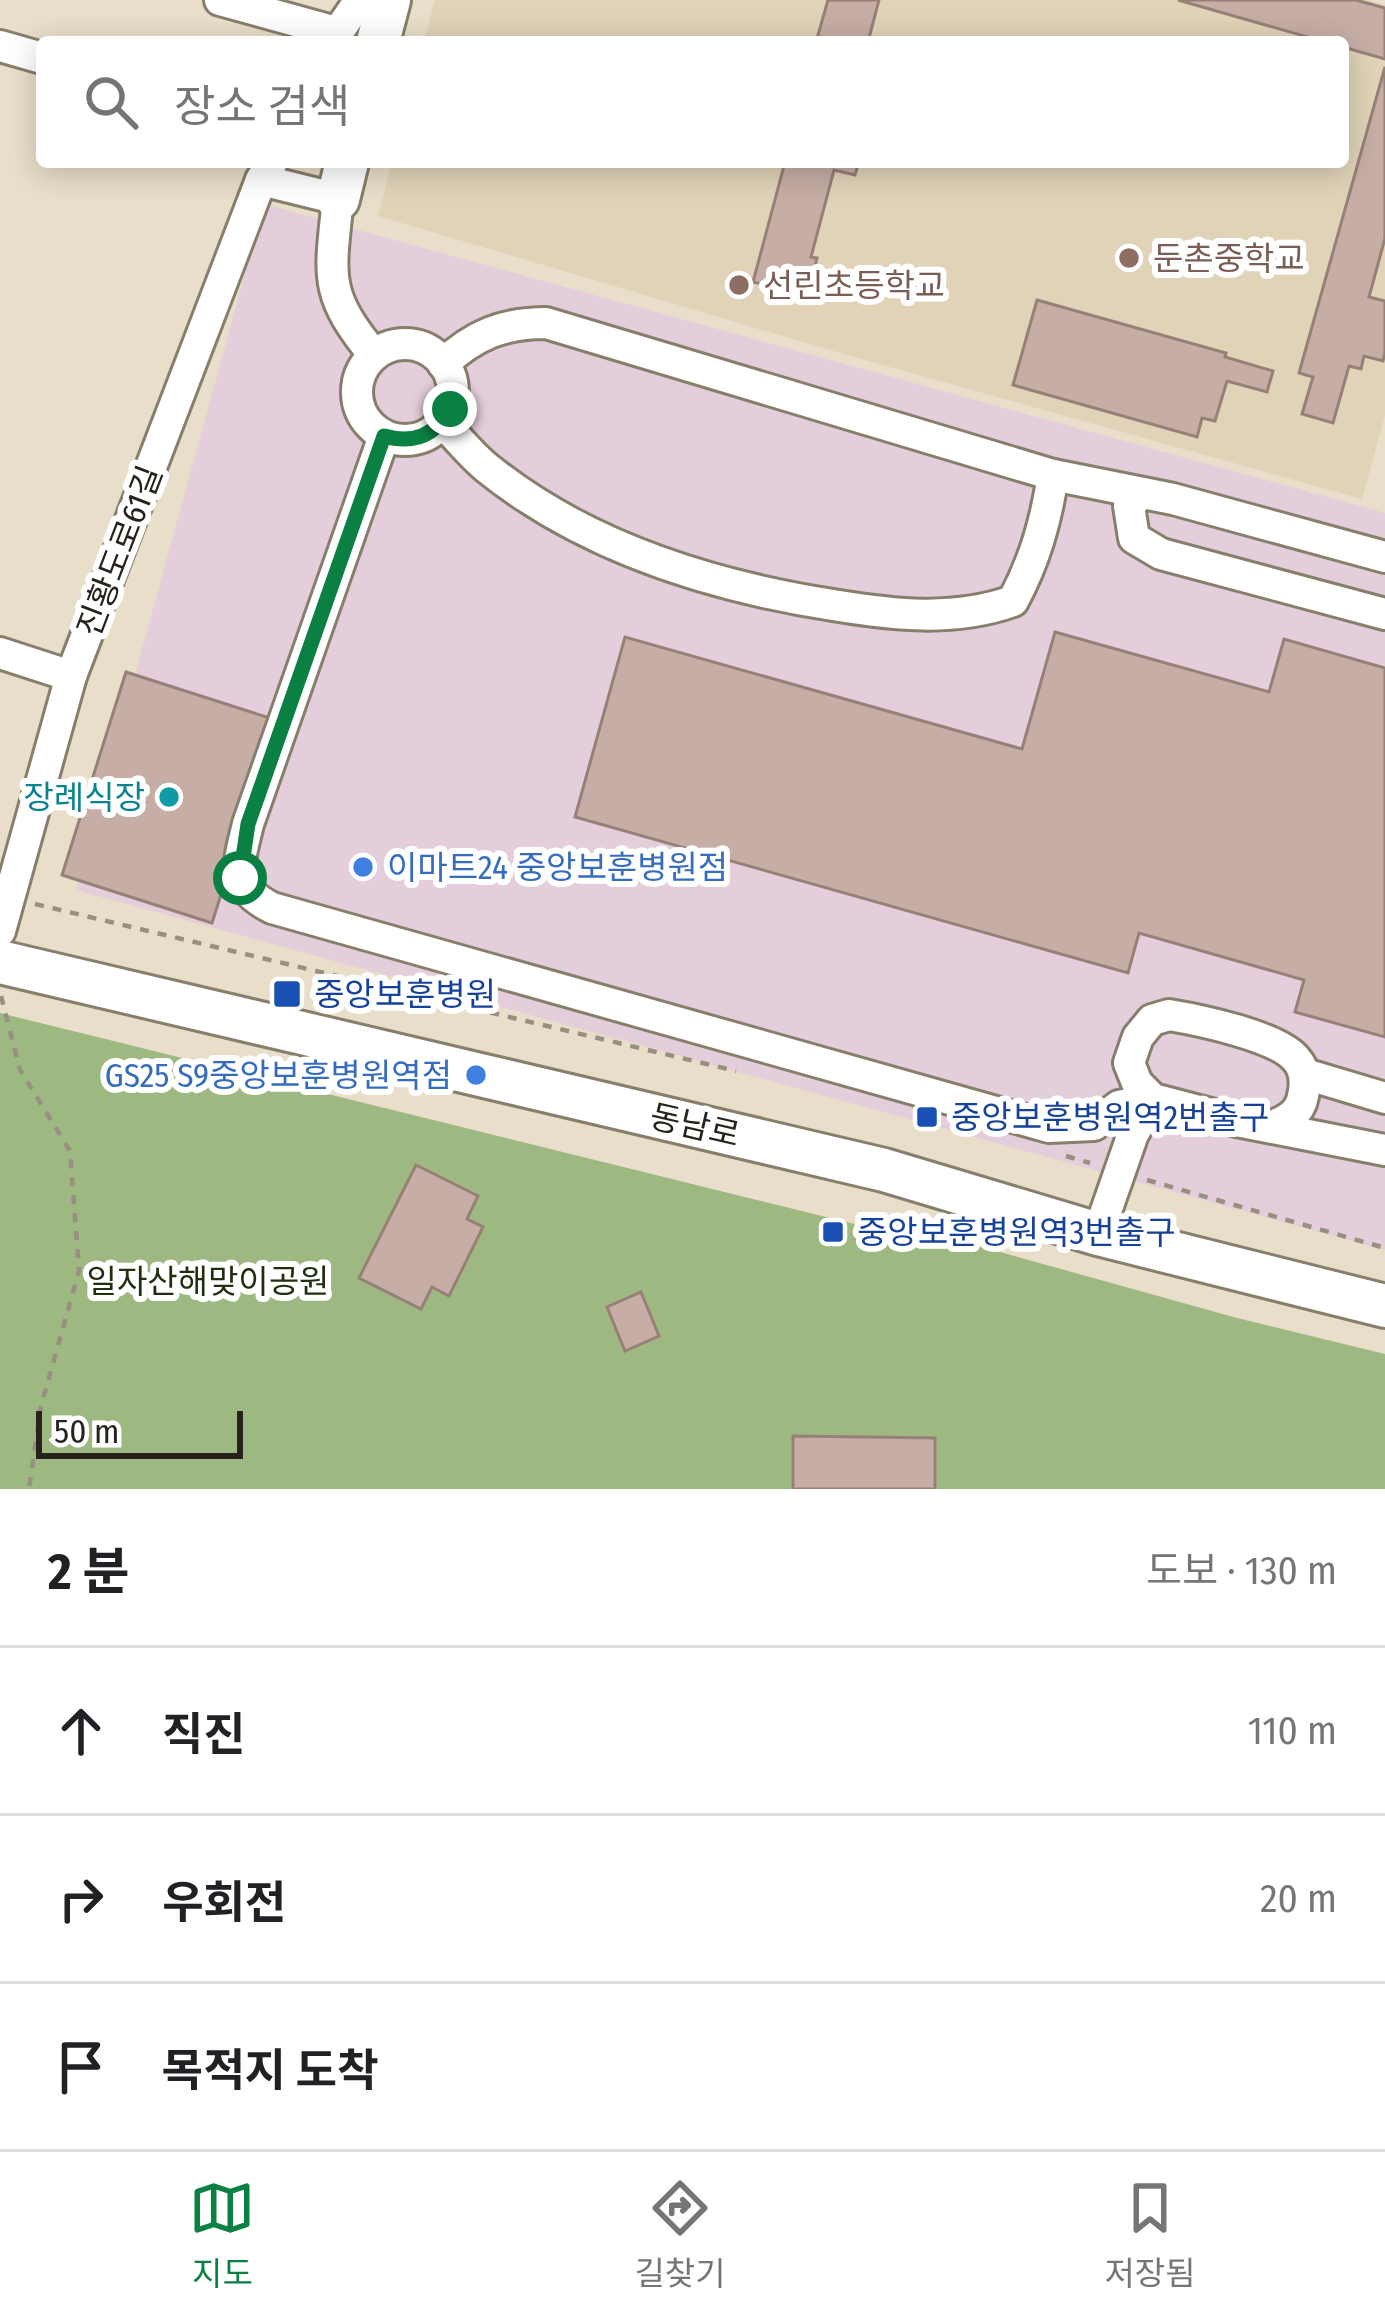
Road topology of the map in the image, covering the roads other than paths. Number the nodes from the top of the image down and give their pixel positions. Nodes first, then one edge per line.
1 (220, 0) edge
2 (360, 0) edge
3 (389, 0) edge
4 (330, 36) edge
5 (334, 36) edge
6 (380, 36) edge
7 (0, 46) edge
8 (36, 56) edge
9 (267, 171) edge
10 (342, 181) edge
11 (374, 355) junction
12 (443, 364) junction
13 (442, 422) junction
14 (384, 436) junction
15 (1053, 475) junction
16 (1141, 494) junction
17 (1385, 557) edge
18 (1385, 614) edge
19 (0, 653) edge
20 (71, 676) junction
21 (0, 931) edge
22 (0, 962) edge
23 (1305, 1074) junction
24 (1385, 1097) edge
25 (1153, 1099) junction
26 (1270, 1127) junction
27 (1385, 1150) edge
28 (1098, 1234) junction
29 (1385, 1306) edge

1 - 4 street
2 - 5 street
3 - 6 main road
7 - 8 street
9 - 10 street, 진황도로61길
9 - 20 street, 진황도로61길
10 - 11 street
11 - 12 street
11 - 14 street
12 - 13 street
12 - 15 street
13 - 14 street
13 - 15 street
14 - 25 street
15 - 16 street
16 - 17 street
16 - 18 street
19 - 20 street
20 - 21 street, 진황도로61길
22 - 28 main road, 동남로
23 - 24 street
23 - 25 street
23 - 26 street
25 - 26 street
25 - 28 street
26 - 27 street
28 - 29 main road, 동남로

